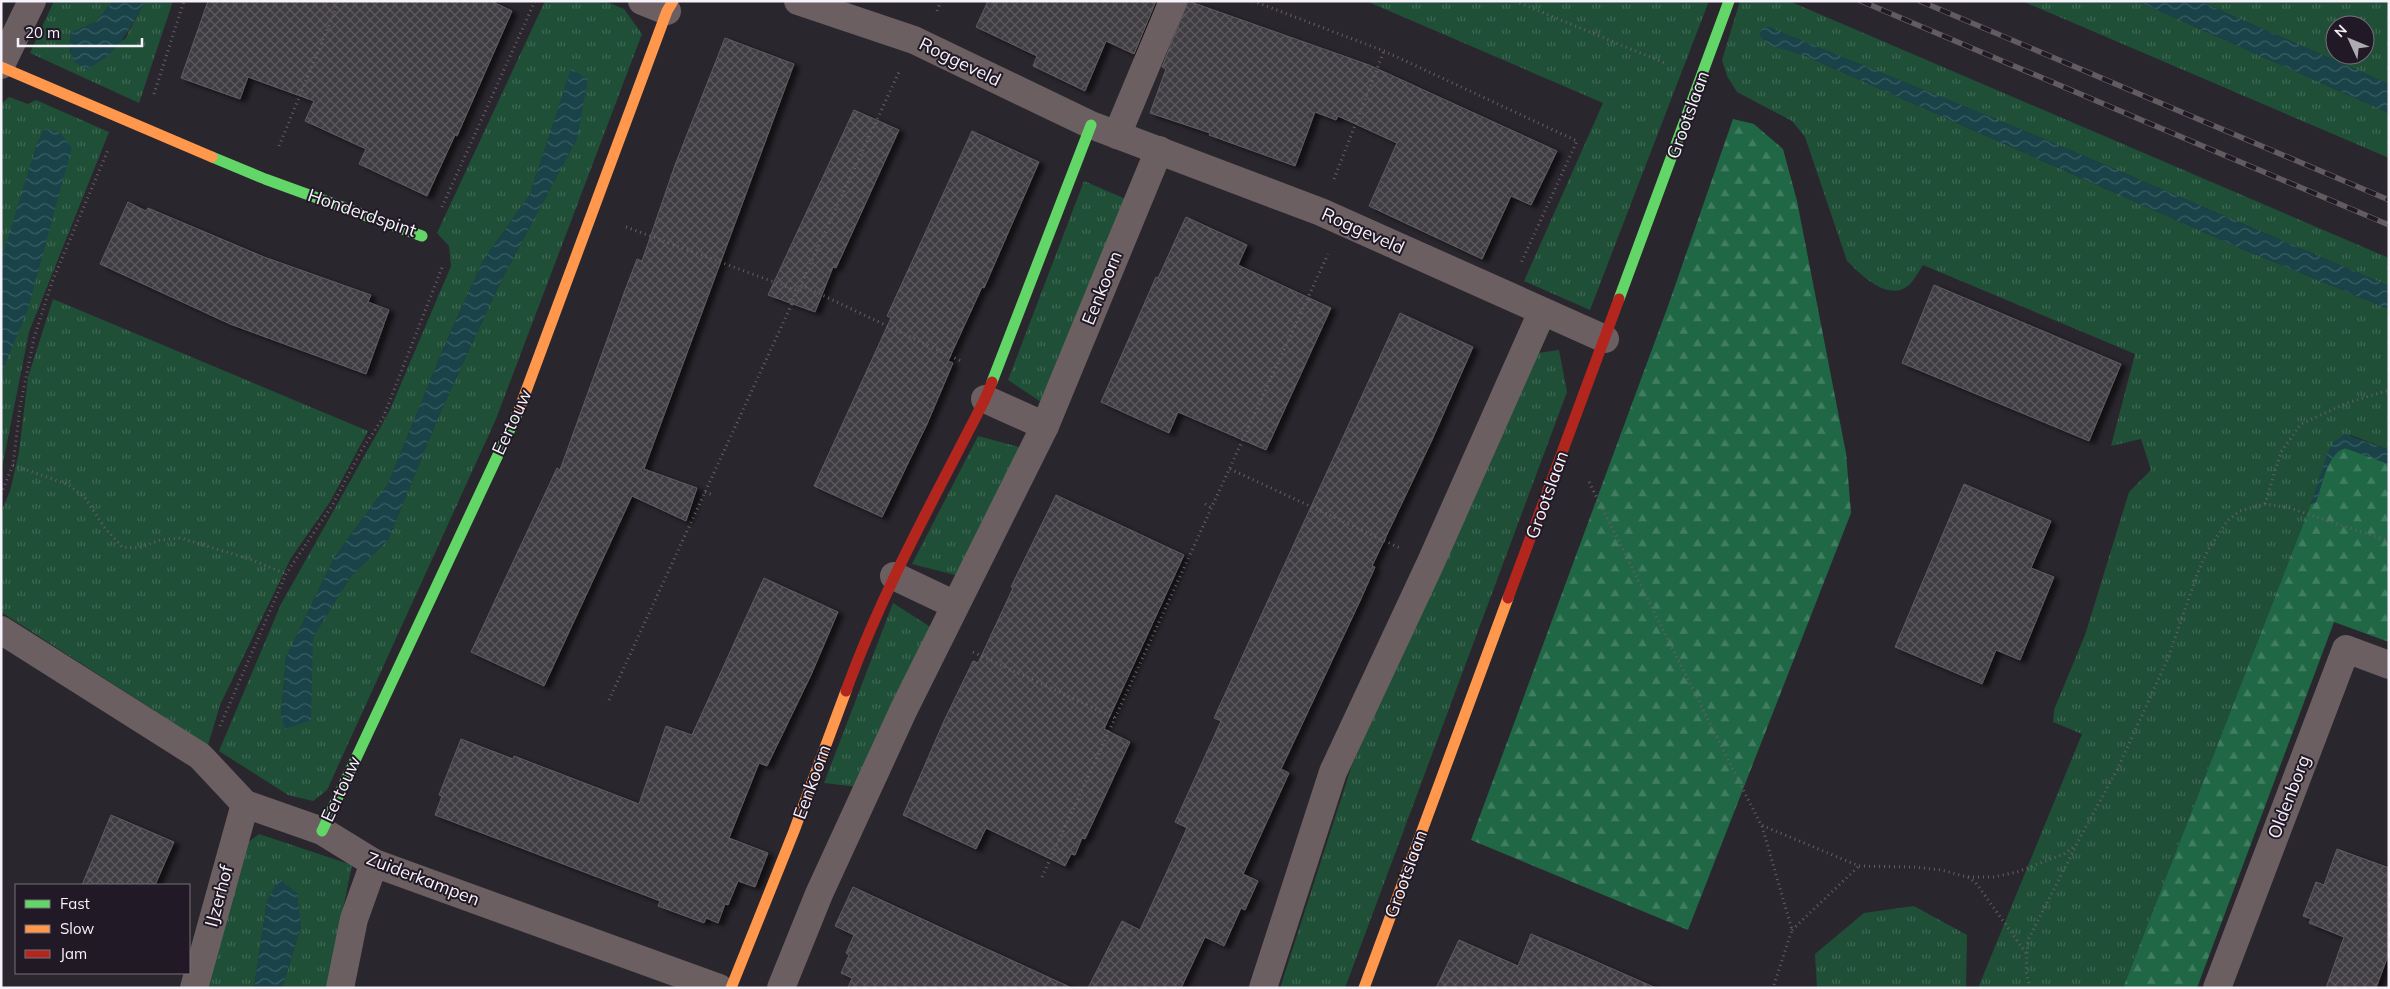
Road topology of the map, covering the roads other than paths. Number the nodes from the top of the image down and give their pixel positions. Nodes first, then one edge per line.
1 (32, 1) edge
2 (798, 1) edge
3 (1173, 1) edge
4 (1729, 1) edge
5 (661, 5) edge
6 (1, 66) edge
7 (1091, 125) junction
8 (1117, 135) junction
9 (1159, 150) junction
10 (422, 236) road end
11 (1542, 312) junction
12 (1605, 339) junction
13 (990, 387) junction
14 (1045, 426) junction
15 (894, 576) junction
16 (954, 605) junction
17 (1, 630) edge
18 (2389, 665) edge
19 (245, 804) junction
20 (322, 831) junction
21 (374, 863) junction
22 (194, 988) edge
23 (340, 988) edge
24 (719, 988) edge
25 (730, 988) edge
26 (781, 988) edge
27 (1263, 988) edge
28 (1364, 988) edge
29 (2217, 988) edge

1 - 6 street
2 - 7 street, Roggeveld
3 - 8 street
4 - 12 street, Grootslaan
5 - 20 street, Eertouw
6 - 10 street, Honderdspint
7 - 8 street, Roggeveld
7 - 13 street, Eenkoorn
8 - 9 street, Roggeveld
9 - 11 street, Roggeveld
9 - 14 street, Eenkoorn
11 - 12 street, Roggeveld
11 - 27 street
12 - 28 street, Grootslaan
13 - 14 street
13 - 15 street, Eenkoorn
14 - 16 street, Eenkoorn
15 - 16 street
15 - 25 street, Eenkoorn
16 - 26 street, Eenkoorn
17 - 19 street, Zuiderkampen
18 - 29 street, Oldenborg
19 - 20 street, Zuiderkampen
19 - 22 street, IJzerhof
20 - 21 street, Zuiderkampen
21 - 23 street
21 - 24 street, Zuiderkampen

